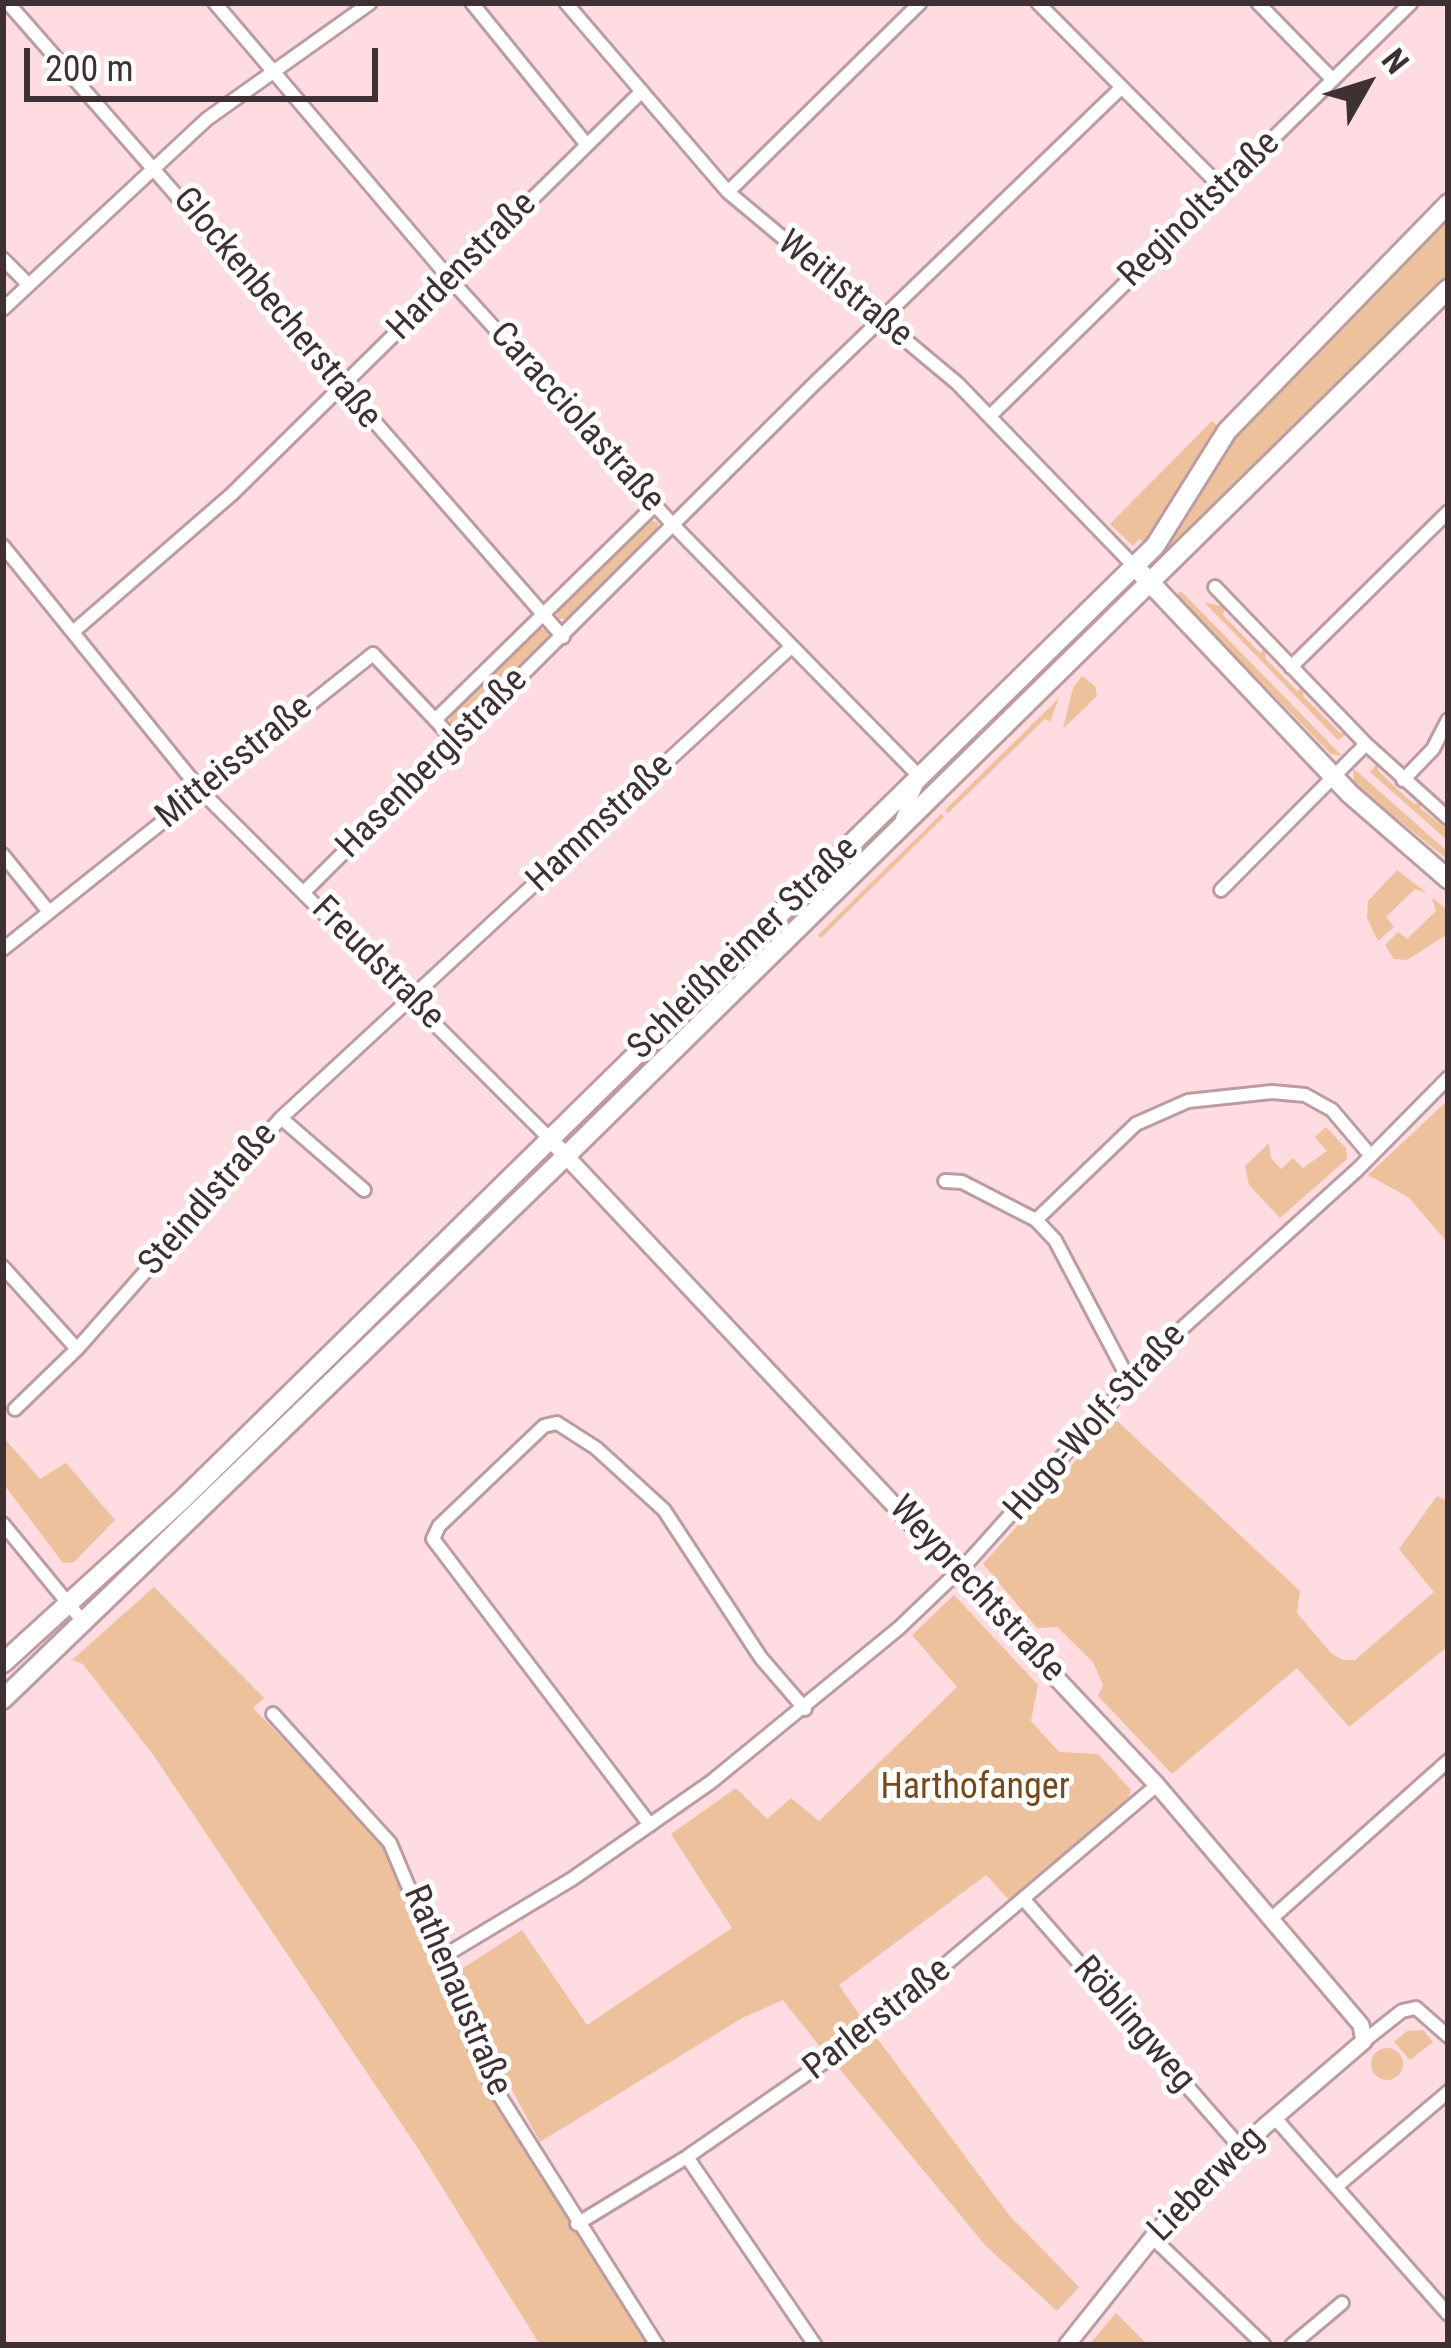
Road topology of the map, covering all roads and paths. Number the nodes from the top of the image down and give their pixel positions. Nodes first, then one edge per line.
1 (8, 3) edge
2 (215, 3) edge
3 (370, 3) edge
4 (472, 3) edge
5 (566, 3) edge
6 (920, 3) edge
7 (1038, 3) edge
8 (1258, 3) edge
9 (1411, 3) edge
10 (272, 71) junction
11 (1333, 80) junction
12 (1121, 88) junction
13 (639, 94) junction
14 (587, 145) junction
15 (156, 168) junction
16 (1222, 188) junction
17 (728, 192) junction
18 (1448, 204) edge
19 (3, 259) edge
20 (450, 279) junction
21 (29, 285) junction
22 (1448, 289) edge
23 (3, 309) edge
24 (882, 322) junction
25 (342, 388) junction
26 (990, 416) junction
27 (656, 504) junction
28 (1448, 512) edge
29 (673, 524) junction
30 (3, 546) edge
31 (1134, 566) junction
32 (1150, 582) junction
33 (1215, 587) dead end
34 (543, 615) junction
35 (73, 632) junction
36 (563, 637) junction
37 (1061, 638) junction
38 (790, 648) junction
39 (1076, 652) junction
40 (1291, 667) junction
41 (435, 720) junction
42 (1448, 720) edge
43 (456, 742) junction
44 (1366, 745) junction
45 (920, 777) junction
46 (1333, 777) junction
47 (1403, 780) junction
48 (202, 791) junction
49 (1448, 818) edge
50 (899, 826) junction
51 (3, 855) edge
52 (1448, 879) edge
53 (1220, 890) dead end
54 (304, 892) junction
55 (50, 912) junction
56 (3, 950) edge
57 (412, 1000) junction
58 (1448, 1078) edge
59 (281, 1118) junction
60 (550, 1139) junction
61 (567, 1155) junction
62 (1371, 1156) junction
63 (945, 1181) dead end
64 (364, 1190) dead end
65 (1036, 1220) junction
66 (3, 1267) edge
67 (77, 1349) junction
68 (1129, 1380) junction
69 (15, 1409) dead end
70 (3, 1524) edge
71 (959, 1572) junction
72 (64, 1603) junction
73 (85, 1624) junction
74 (3, 1663) edge
75 (3, 1699) edge
76 (805, 1709) junction
77 (273, 1714) dead end
78 (1448, 1761) edge
79 (1157, 1785) junction
80 (650, 1825) junction
81 (1026, 1902) junction
82 (1272, 1918) junction
83 (439, 1959) junction
84 (1448, 2036) edge
85 (1364, 2041) junction
86 (1448, 2092) edge
87 (1275, 2118) junction
88 (1240, 2148) junction
89 (687, 2157) junction
90 (1336, 2187) junction
91 (577, 2224) junction
92 (1152, 2237) junction
93 (1342, 2303) dead end
94 (1448, 2314) edge
95 (657, 2345) edge
96 (815, 2345) edge
97 (1067, 2345) edge
98 (1264, 2345) edge
99 (1292, 2345) edge

1 - 15 street, Glockenbecherstraße
2 - 10 street, Caracciolastraße
3 - 10 street
4 - 14 street
5 - 13 street, Weitlstraße
6 - 17 street
7 - 12 street
8 - 11 street
9 - 11 street, Reginoltstraße
10 - 15 street
10 - 20 street, Caracciolastraße
11 - 16 street, Reginoltstraße
12 - 16 street
12 - 24 street, Hasenberglstraße
13 - 14 street, Hardenstraße
13 - 17 street, Weitlstraße
14 - 20 street, Hardenstraße
15 - 21 street
15 - 25 street, Glockenbecherstraße
16 - 26 street, Reginoltstraße
17 - 24 street, Weitlstraße
18 - 31 main road, Schleißheimer Straße
19 - 21 street
20 - 25 street, Hardenstraße
20 - 27 street, Caracciolastraße
21 - 23 street
22 - 32 main road, Schleißheimer Straße
24 - 26 street, Weitlstraße
24 - 29 street, Hasenberglstraße
25 - 34 street, Glockenbecherstraße
25 - 35 street, Hardenstraße
26 - 31 street, Weitlstraße
27 - 29 street, Caracciolastraße
27 - 34 street, Hasenberglstraße
28 - 40 street
29 - 36 street, Hasenberglstraße
29 - 38 street, Caracciolastraße
30 - 35 street, Freudstraße
31 - 32 main road
31 - 37 main road, Schleißheimer Straße
32 - 39 main road, Schleißheimer Straße
32 - 46 main road
33 - 40 street
34 - 36 street
34 - 41 street, Hasenberglstraße
35 - 48 street, Freudstraße
36 - 43 street, Hasenberglstraße
37 - 39 main road
37 - 45 main road, Schleißheimer Straße
38 - 45 street, Caracciolastraße
38 - 57 street, Hammstraße
39 - 50 main road, Schleißheimer Straße
40 - 44 street
41 - 43 street, Mitteisstraße
41 - 48 street, Mitteisstraße
42 - 47 street
43 - 54 street, Hasenberglstraße
44 - 46 street
44 - 47 street
45 - 50 street
45 - 60 main road, Schleißheimer Straße
46 - 52 main road
46 - 53 street
47 - 49 street
48 - 54 street, Freudstraße
48 - 55 street, Mitteisstraße
50 - 61 main road, Schleißheimer Straße
51 - 55 street
54 - 57 street, Freudstraße
55 - 56 street, Mitteisstraße
57 - 59 street, Steindlstraße
57 - 60 street, Freudstraße
58 - 62 street, Hugo-Wolf-Straße
59 - 64 street
59 - 67 street, Steindlstraße
60 - 61 street, Weyprechtstraße
60 - 72 main road, Schleißheimer Straße
61 - 71 street, Weyprechtstraße
61 - 73 main road, Schleißheimer Straße
62 - 65 street
62 - 68 street, Hugo-Wolf-Straße
63 - 65 street
65 - 68 street
66 - 67 street
67 - 69 street, Steindlstraße
68 - 71 street, Hugo-Wolf-Straße
70 - 72 street
71 - 76 street, Hugo-Wolf-Straße
71 - 79 street, Weyprechtstraße
72 - 73 street
72 - 74 main road, Schleißheimer Straße
73 - 75 main road, Schleißheimer Straße
76 - 80 street, Hugo-Wolf-Straße
76 - 80 street
77 - 83 street, Rathenaustraße
78 - 82 street
79 - 81 street, Parlerstraße
79 - 82 street, Weyprechtstraße
80 - 83 street, Hugo-Wolf-Straße
81 - 88 street, Röblingweg
81 - 89 street, Parlerstraße
82 - 85 street, Weyprechtstraße
83 - 91 street, Rathenaustraße
84 - 85 street
85 - 87 street, Lieberweg
86 - 90 street
87 - 88 street, Lieberweg
87 - 90 street
88 - 92 street, Lieberweg
89 - 91 street, Parlerstraße
89 - 96 street
90 - 94 street
91 - 95 street, Rathenaustraße
92 - 97 street, Lieberweg
92 - 98 street
93 - 99 street

